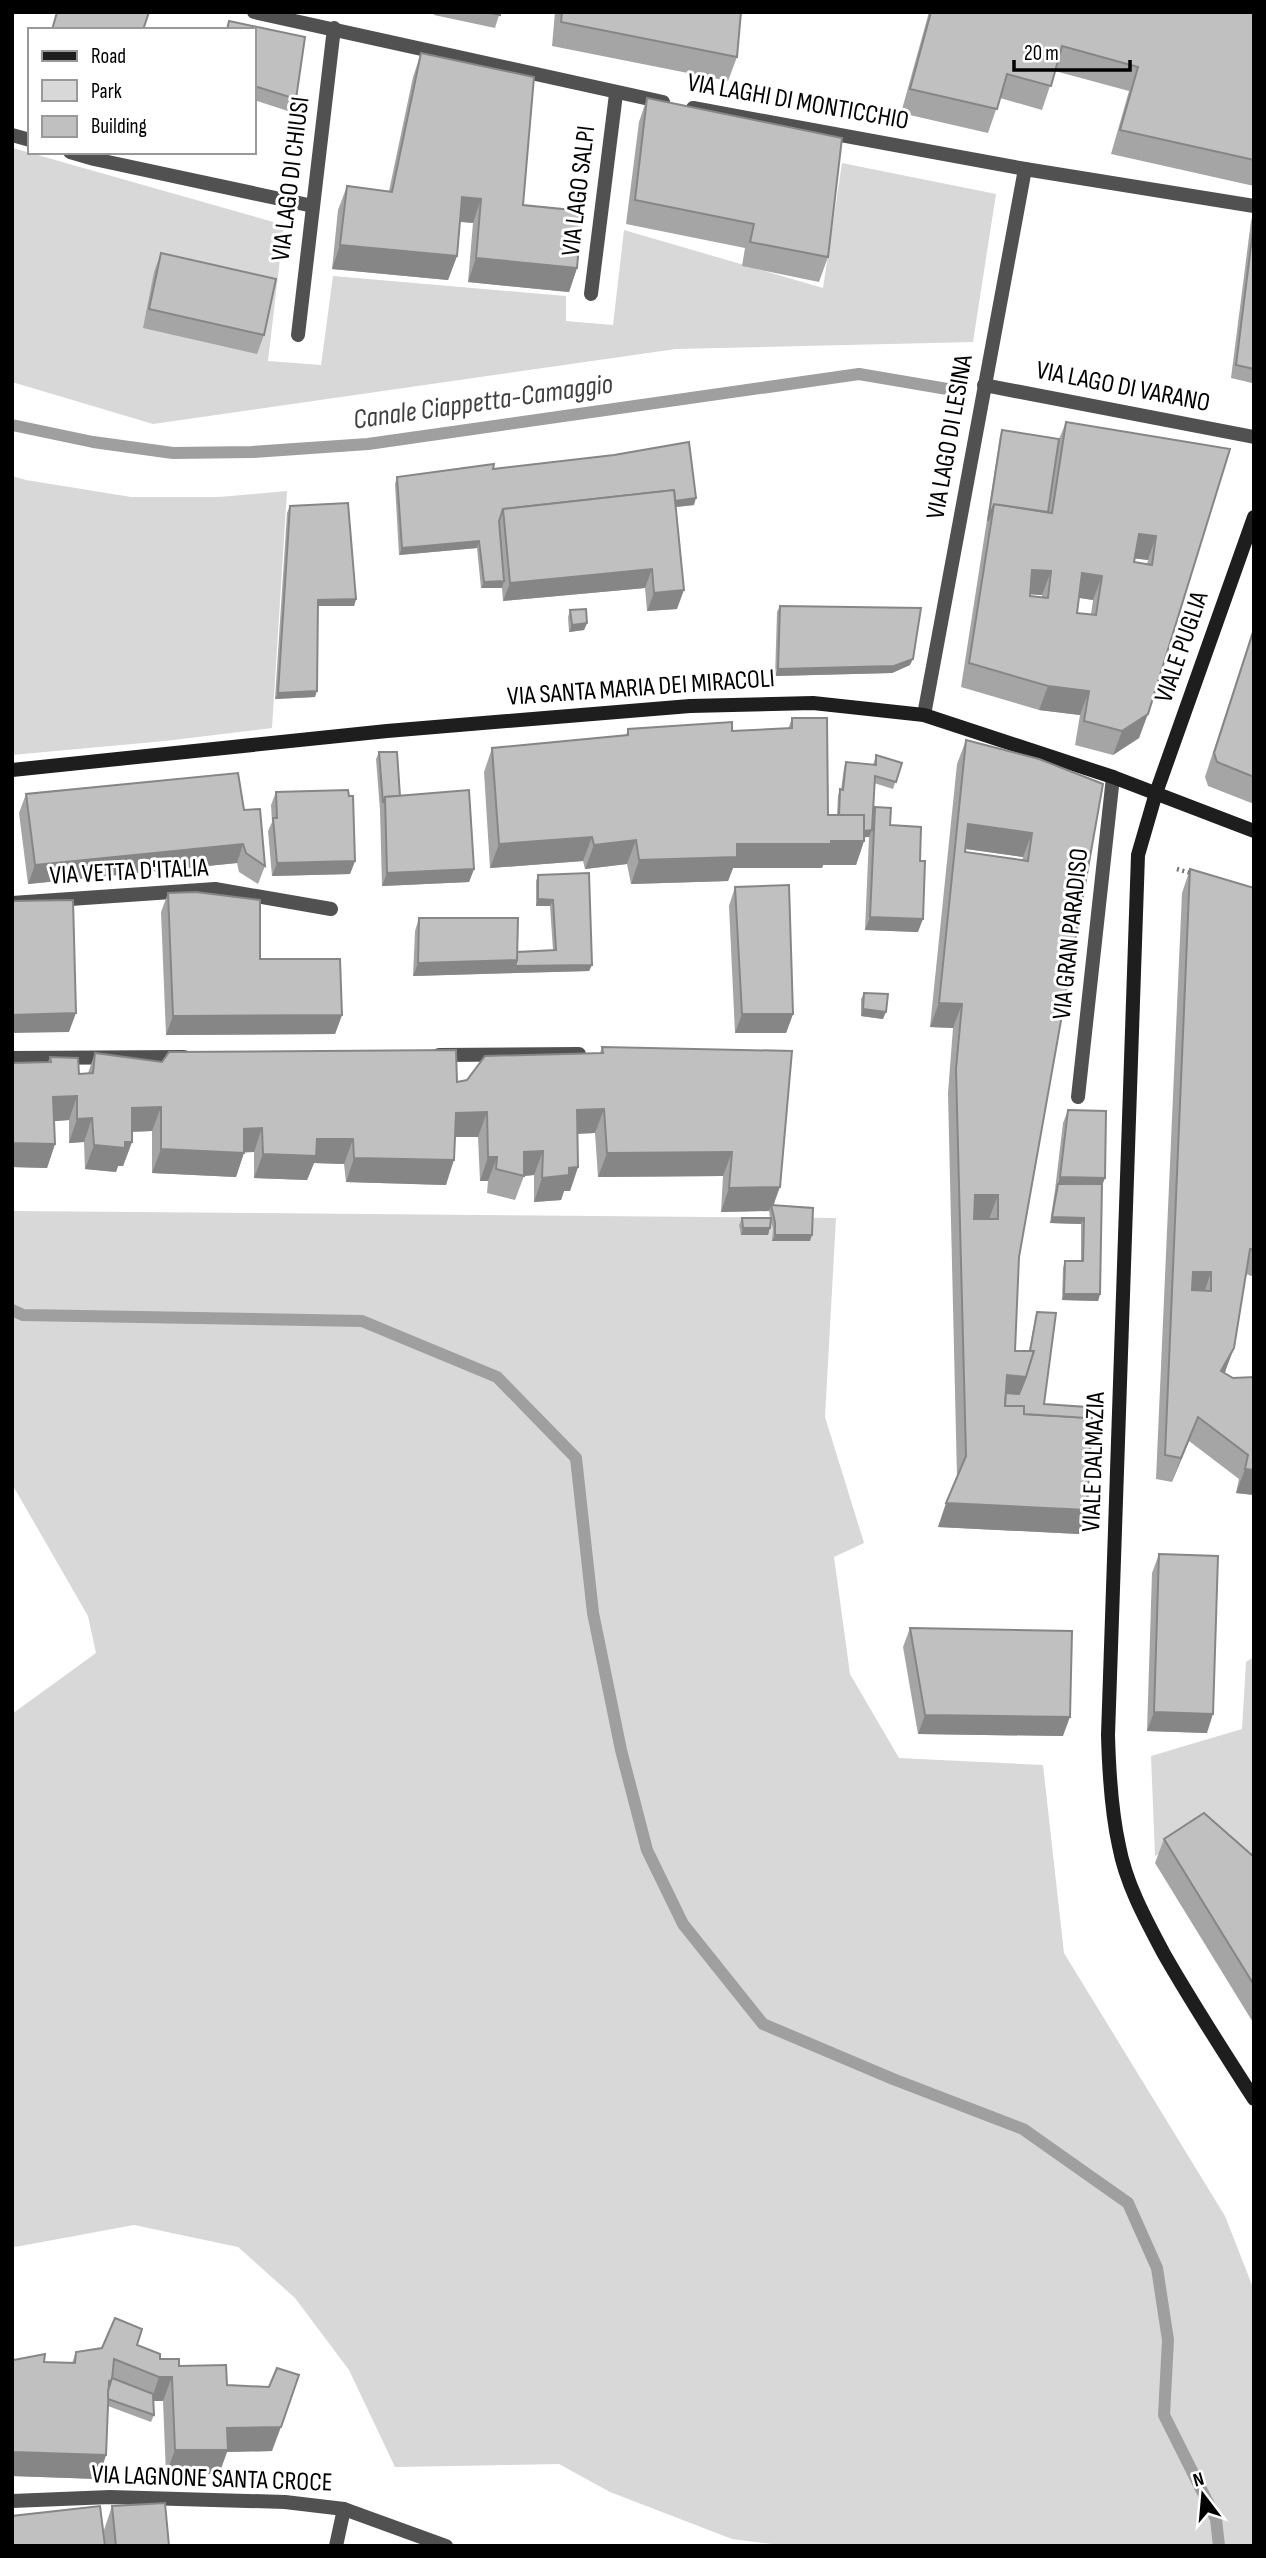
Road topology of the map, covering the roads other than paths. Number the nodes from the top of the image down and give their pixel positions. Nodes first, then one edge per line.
1 (254, 12) edge
2 (334, 28) junction
3 (616, 94) junction
4 (77, 154) edge
5 (1025, 169) junction
6 (313, 206) junction
7 (1254, 206) edge
8 (591, 294) dead end
9 (298, 335) dead end
10 (984, 385) junction
11 (1254, 437) edge
12 (1254, 517) edge
13 (924, 715) junction
14 (12, 770) edge
15 (1113, 777) junction
16 (1156, 793) junction
17 (1254, 831) edge
18 (12, 903) edge
19 (331, 909) dead end
20 (591, 1054) edge
21 (425, 1055) edge
22 (205, 1057) edge
23 (12, 1058) edge
24 (1078, 1097) dead end
25 (1254, 2099) edge
26 (12, 2501) edge
27 (344, 2509) junction
28 (336, 2546) edge
29 (446, 2546) edge

1 - 2 street, VIA LAGHI DI MONTICCHIO
2 - 3 street, VIA LAGHI DI MONTICCHIO
2 - 6 street, VIA LAGO DI CHIUSI
3 - 5 street, VIA LAGHI DI MONTICCHIO
3 - 8 street, VIA LAGO SALPI
4 - 6 street
5 - 7 street, VIA LAGHI DI MONTICCHIO
5 - 10 street, VIA LAGO DI LESINA
6 - 9 street, VIA LAGO DI CHIUSI
10 - 11 street, VIA LAGO DI VARANO
10 - 13 street, VIA LAGO DI LESINA
12 - 16 main road, VIALE PUGLIA
13 - 14 main road, VIA SANTA MARIA DEI MIRACOLI
13 - 15 main road, VIA SANTA MARIA DEI MIRACOLI
15 - 16 main road, VIA SANTA MARIA DEI MIRACOLI
15 - 24 street, VIA GRAN PARADISO
16 - 17 main road, VIA SANTA MARIA DEI MIRACOLI
16 - 25 main road, VIALE DALMAZIA
18 - 19 street, VIA VETTA D'ITALIA
20 - 21 street
22 - 23 street
26 - 27 street, VIA LAGNONE SANTA CROCE
27 - 28 street
27 - 29 street, VIA LAGNONE SANTA CROCE

